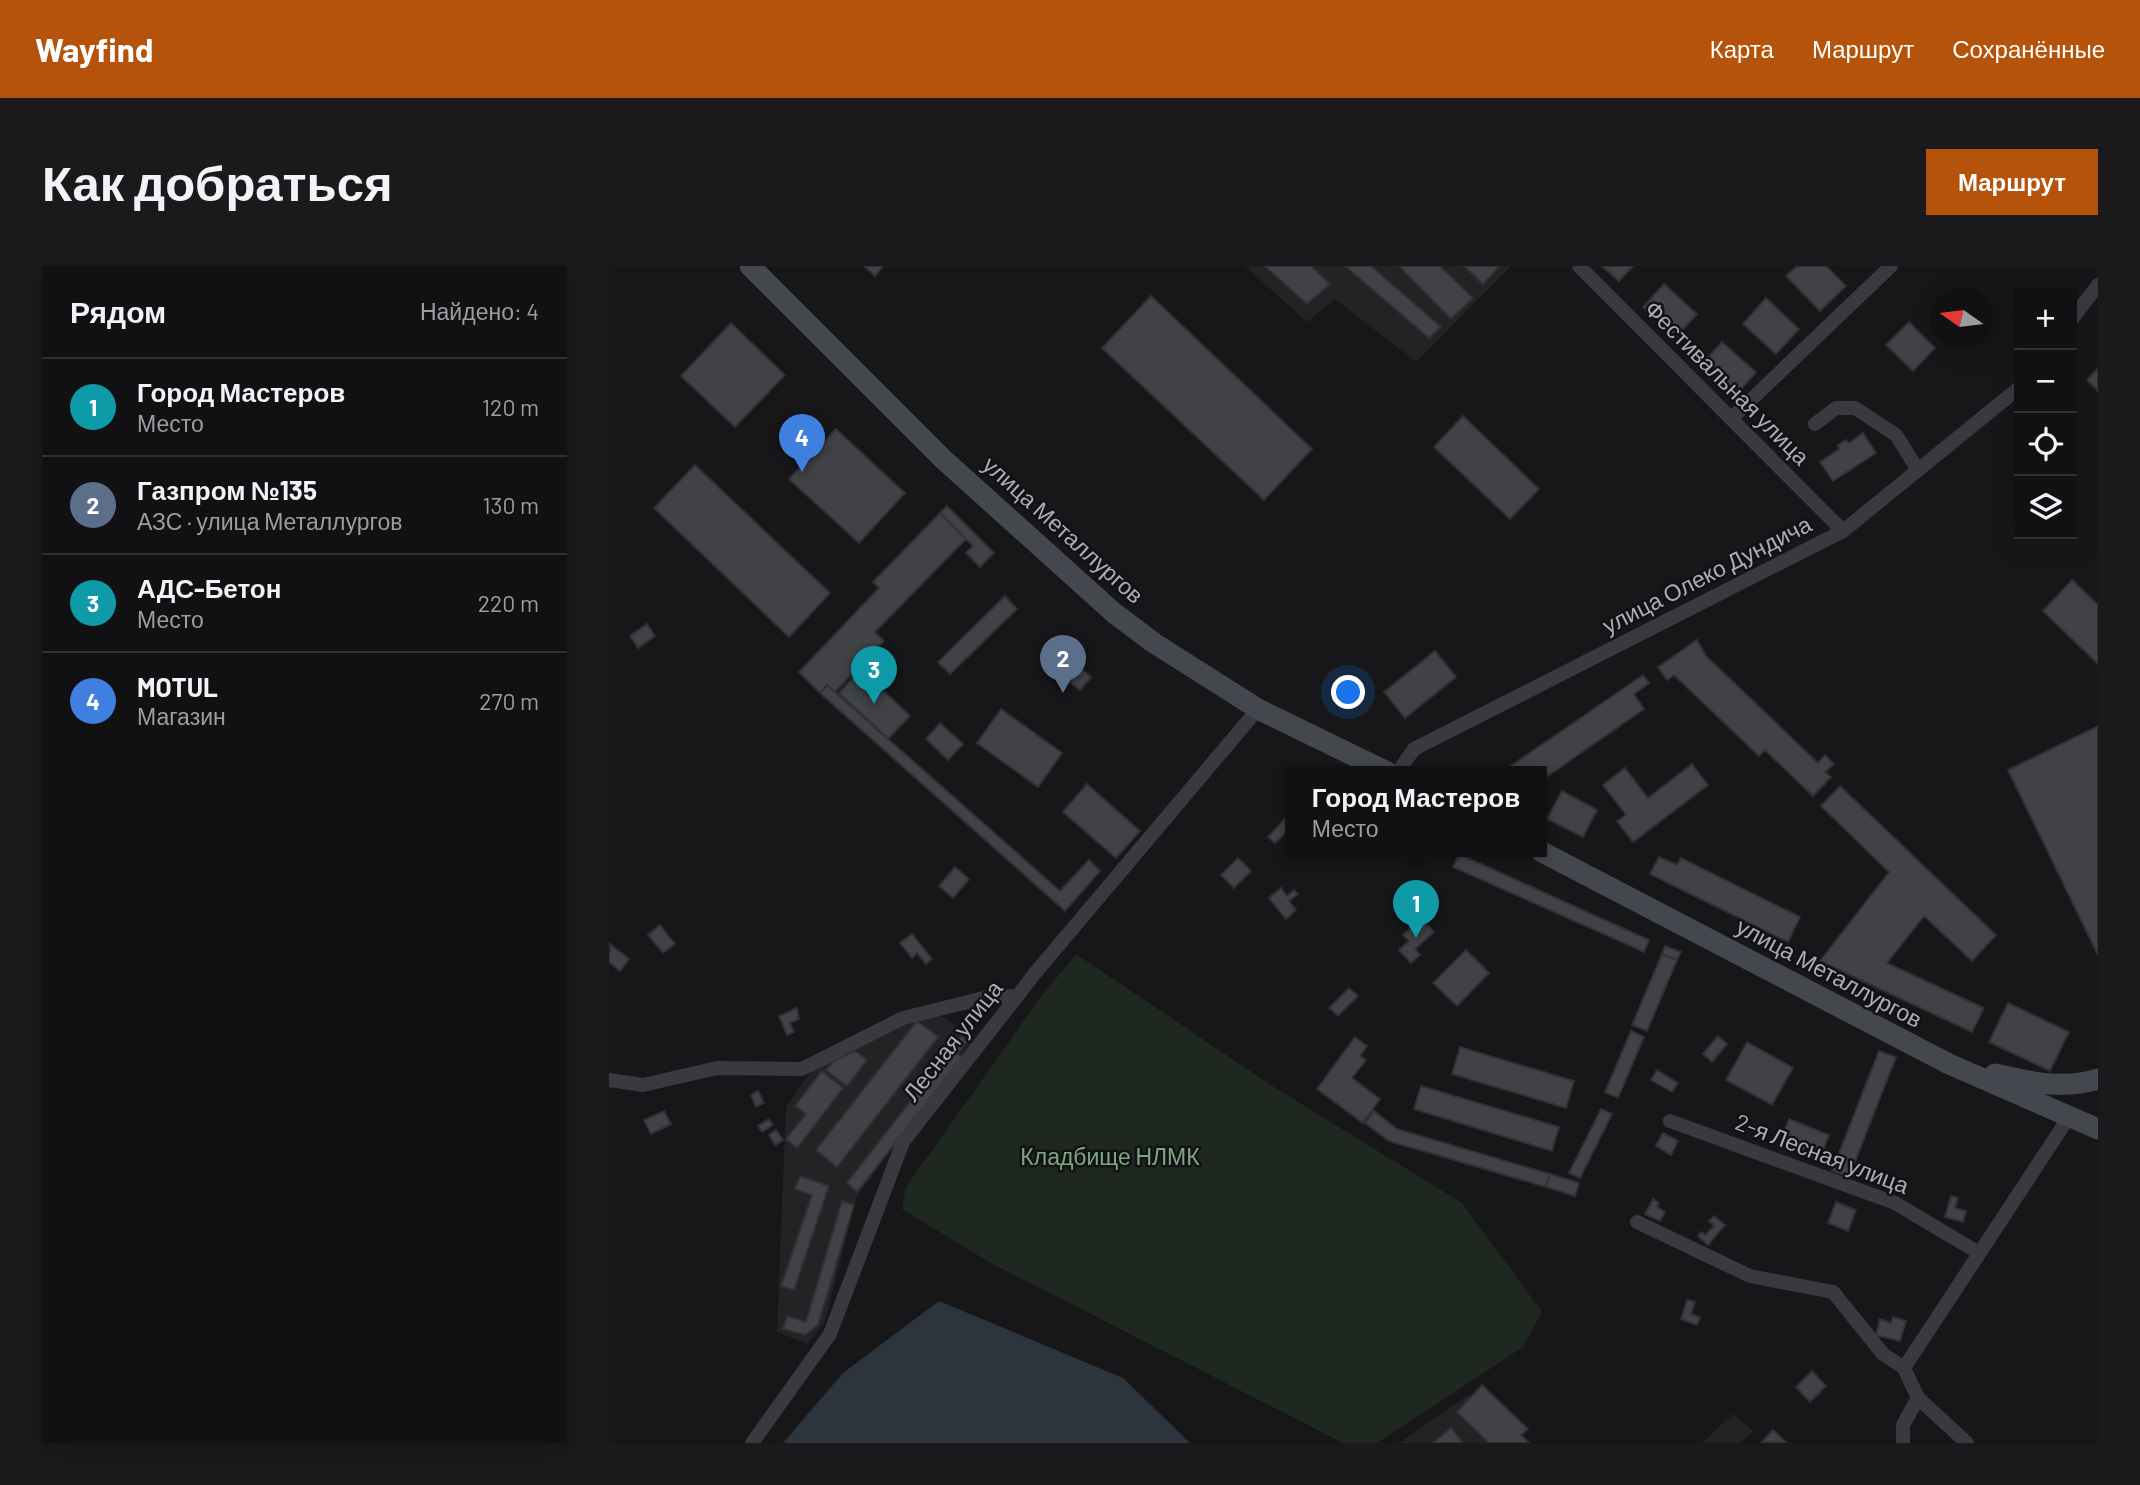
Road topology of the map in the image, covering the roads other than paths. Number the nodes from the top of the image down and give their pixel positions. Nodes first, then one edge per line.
1 (750, 266) edge
2 (1579, 266) edge
3 (1891, 266) edge
4 (2098, 285) edge
5 (2087, 298) junction
6 (2098, 309) edge
7 (2077, 312) edge
8 (2014, 392) edge
9 (1731, 419) junction
10 (1815, 424) dead end
11 (1918, 470) junction
12 (1843, 531) junction
13 (1258, 709) junction
14 (1375, 766) edge
15 (1402, 766) edge
16 (1547, 855) edge
17 (1017, 996) junction
18 (1949, 1064) junction
19 (2098, 1079) edge
20 (609, 1080) edge
21 (2069, 1117) junction
22 (1670, 1121) dead end
23 (2098, 1129) edge
24 (1637, 1222) dead end
25 (1979, 1253) junction
26 (1904, 1368) junction
27 (1917, 1398) junction
28 (752, 1443) edge
29 (1903, 1443) edge
30 (1967, 1443) edge

1 - 13 main road, улица Металлургов
2 - 9 street, Фестивальная улица
3 - 9 street
4 - 5 street
5 - 6 street
5 - 7 street
8 - 11 street, улица Олеко Дундича
9 - 12 street, Фестивальная улица
10 - 11 street
11 - 12 street, улица Олеко Дундича
12 - 15 street, улица Олеко Дундича
13 - 14 main road, улица Металлургов
13 - 17 street, Лесная улица
16 - 18 main road, улица Металлургов
17 - 20 street
17 - 28 street, Лесная улица
18 - 19 main road
18 - 21 main road, улица Металлургов
21 - 23 main road, улица Металлургов
21 - 25 street
22 - 25 street, 2-я Лесная улица
24 - 26 street
25 - 26 street
26 - 27 street
27 - 29 street
27 - 30 street

